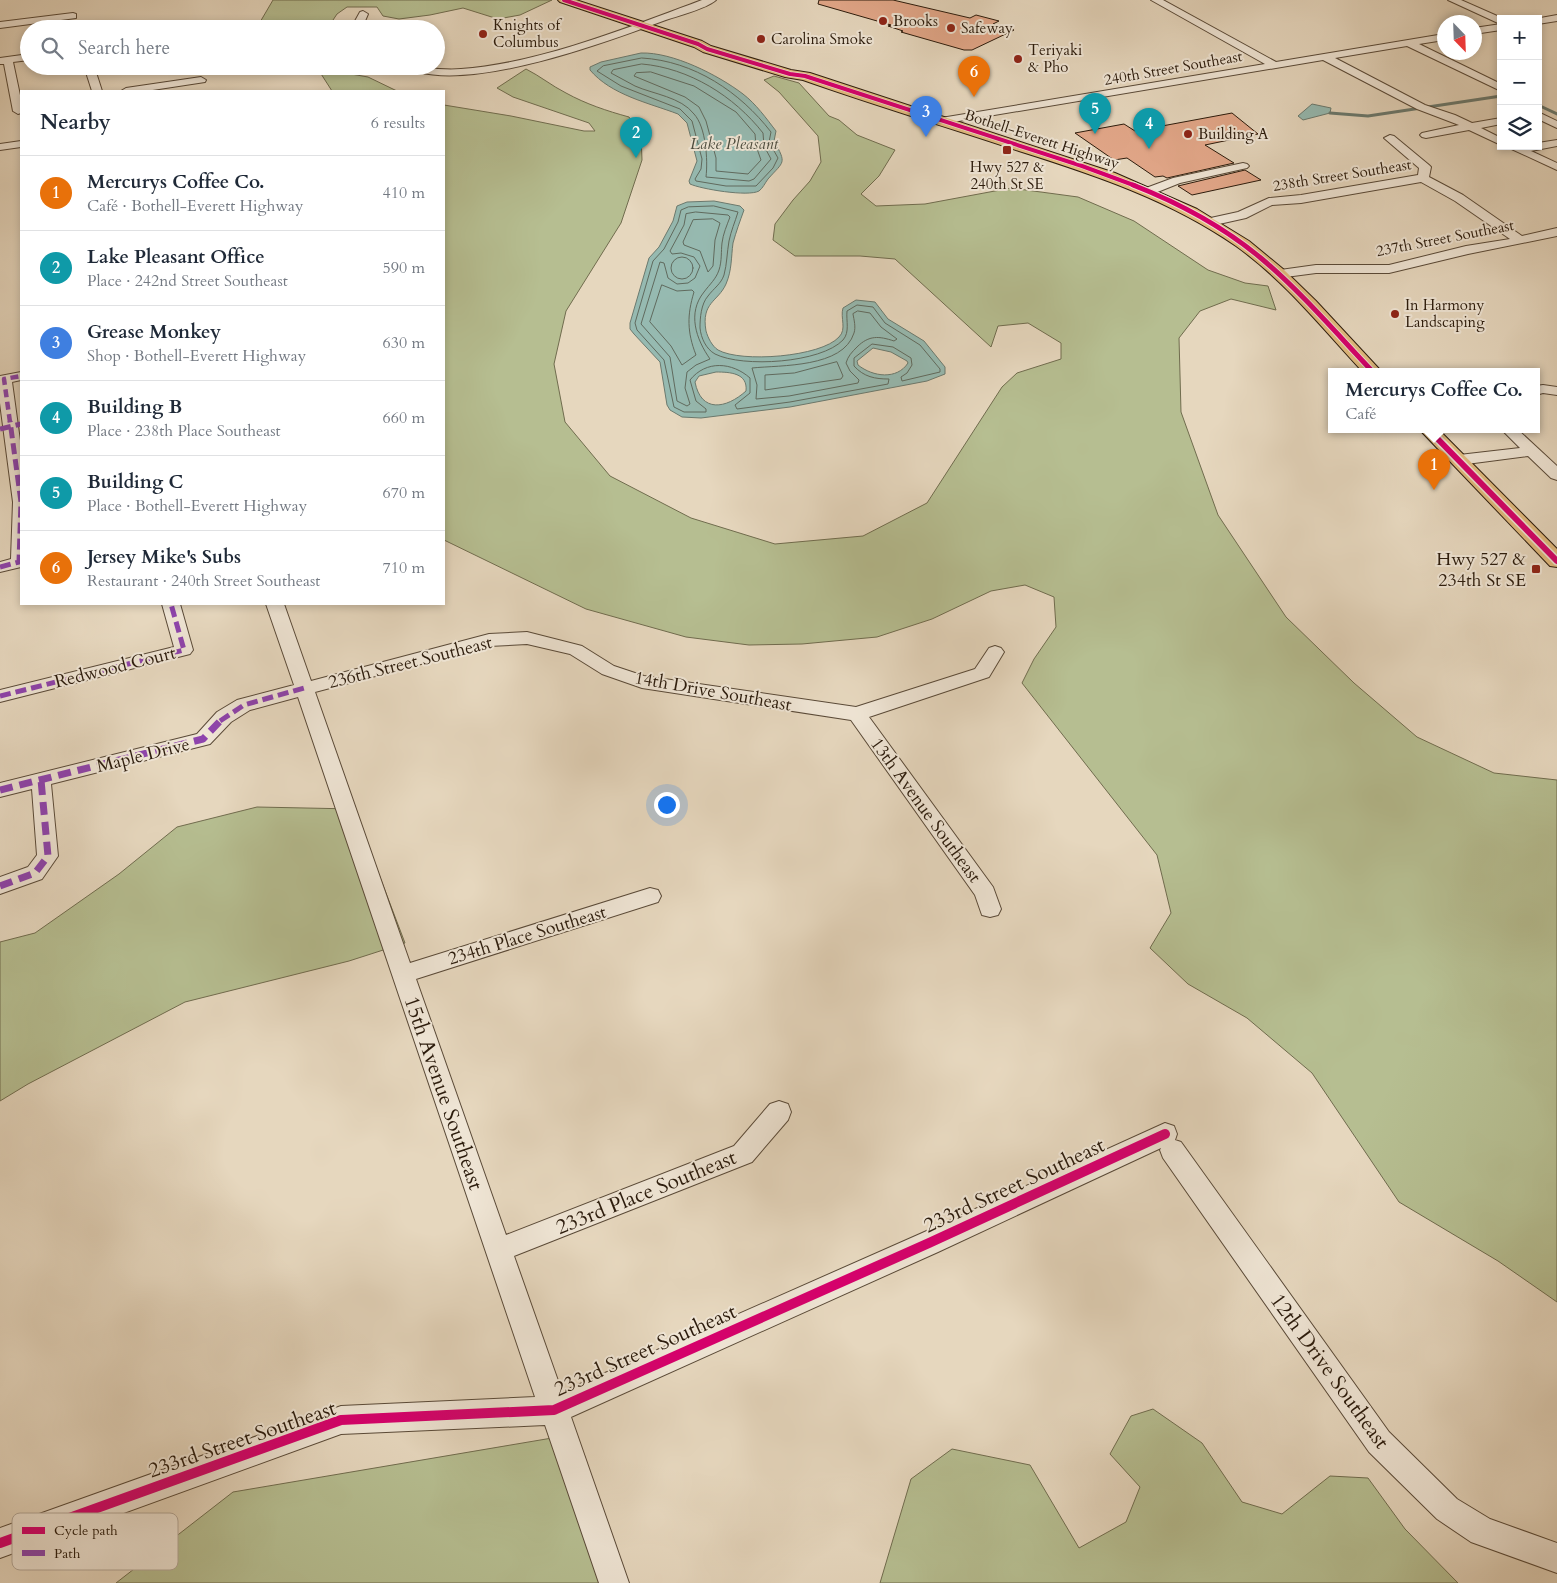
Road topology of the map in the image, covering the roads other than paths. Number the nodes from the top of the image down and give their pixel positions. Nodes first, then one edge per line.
1 (564, 0) edge
2 (711, 0) edge
3 (1156, 0) edge
4 (1453, 0) edge
5 (363, 14) dead end
6 (1557, 18) edge
7 (1497, 19) edge
8 (28, 20) edge
9 (74, 20) edge
10 (361, 20) edge
11 (1542, 20) edge
12 (20, 21) edge
13 (0, 25) edge
14 (642, 26) junction
15 (1497, 28) edge
16 (1482, 30) edge
17 (1437, 37) edge
18 (1409, 43) junction
19 (1344, 54) junction
20 (20, 58) edge
21 (1327, 58) junction
22 (4, 60) edge
23 (1291, 63) junction
24 (1276, 66) junction
25 (445, 72) edge
26 (92, 75) edge
27 (201, 80) dead end
28 (1497, 86) edge
29 (98, 90) edge
30 (133, 90) edge
31 (18, 111) dead end
32 (1542, 118) edge
33 (941, 121) junction
34 (1497, 122) edge
35 (1557, 125) edge
36 (1470, 127) junction
37 (1426, 135) dead end
38 (1390, 138) dead end
39 (1497, 140) edge
40 (1557, 143) edge
41 (20, 144) edge
42 (1542, 145) edge
43 (0, 147) edge
44 (1519, 150) edge
45 (1244, 166) dead end
46 (1557, 167) edge
47 (1423, 178) junction
48 (1150, 191) junction
49 (1210, 222) junction
50 (1557, 232) edge
51 (1520, 240) junction
52 (1278, 274) junction
53 (1369, 368) edge
54 (20, 376) edge
55 (1540, 390) edge
56 (1557, 391) edge
57 (11, 426) edge
58 (1432, 433) edge
59 (1513, 433) edge
60 (1531, 451) junction
61 (1459, 460) junction
62 (1557, 475) edge
63 (20, 494) edge
64 (20, 532) edge
65 (1557, 561) edge
66 (0, 567) edge
67 (171, 605) edge
68 (275, 605) edge
69 (576, 650) joint
70 (995, 652) dead end
71 (304, 688) junction
72 (0, 696) edge
73 (857, 714) junction
74 (41, 780) junction
75 (0, 790) edge
76 (0, 886) edge
77 (650, 896) dead end
78 (990, 909) dead end
79 (403, 974) junction
80 (779, 1112) dead end
81 (1169, 1142) joint
82 (499, 1250) junction
83 (554, 1410) junction
84 (83, 1513) edge
85 (12, 1539) edge
86 (0, 1543) edge
87 (1557, 1558) edge
88 (614, 1583) edge

1 - 14 main road, Bothell-Everett Highway
2 - 14 street
3 - 24 street
4 - 7 street
5 - 10 street
6 - 11 street
8 - 9 street
12 - 13 street
14 - 25 street
14 - 33 main road, Bothell-Everett Highway
15 - 16 street
17 - 18 street, 240th Street Southeast
18 - 19 street, 240th Street Southeast
18 - 28 street
19 - 21 street, 240th Street Southeast
19 - 23 street, 240th Street Southeast
20 - 22 street
21 - 23 street, 240th Street Southeast
21 - 36 street
22 - 31 street
23 - 24 street, 240th Street Southeast
24 - 33 street, 240th Street Southeast
26 - 29 street
27 - 30 street
32 - 35 street
33 - 48 main road, Bothell-Everett Highway
34 - 36 street
36 - 37 street
36 - 39 street
38 - 47 street
40 - 42 street
41 - 43 street
44 - 46 street
45 - 48 street
47 - 49 street, 238th Street Southeast
47 - 51 street
48 - 49 main road, Bothell-Everett Highway
49 - 52 main road, Bothell-Everett Highway
50 - 51 street, 237th Street Southeast
51 - 52 street, 237th Street Southeast
52 - 53 main road, Bothell-Everett Highway
54 - 57 street
55 - 56 street
57 - 63 street
58 - 61 main road
59 - 60 street
60 - 61 street
60 - 62 street
61 - 65 main road
64 - 66 street
67 - 72 street, Redwood Court
68 - 71 street, 15th Avenue Southeast
69 - 71 street, 236th Street Southeast
69 - 73 street, 14th Drive Southeast
70 - 73 street
71 - 74 street, Maple Drive
71 - 79 street, 15th Avenue Southeast
73 - 78 street, 13th Avenue Southeast
74 - 75 street, Maple Drive
74 - 76 street
77 - 79 street, 234th Place Southeast
79 - 82 street, 15th Avenue Southeast
80 - 82 street, 233rd Place Southeast
81 - 83 street, 233rd Street Southeast
81 - 87 street, 12th Drive Southeast
82 - 83 street, 15th Avenue Southeast
83 - 84 street, 233rd Street Southeast
83 - 88 street, 15th Avenue Southeast
85 - 86 street, 233rd Street Southeast

